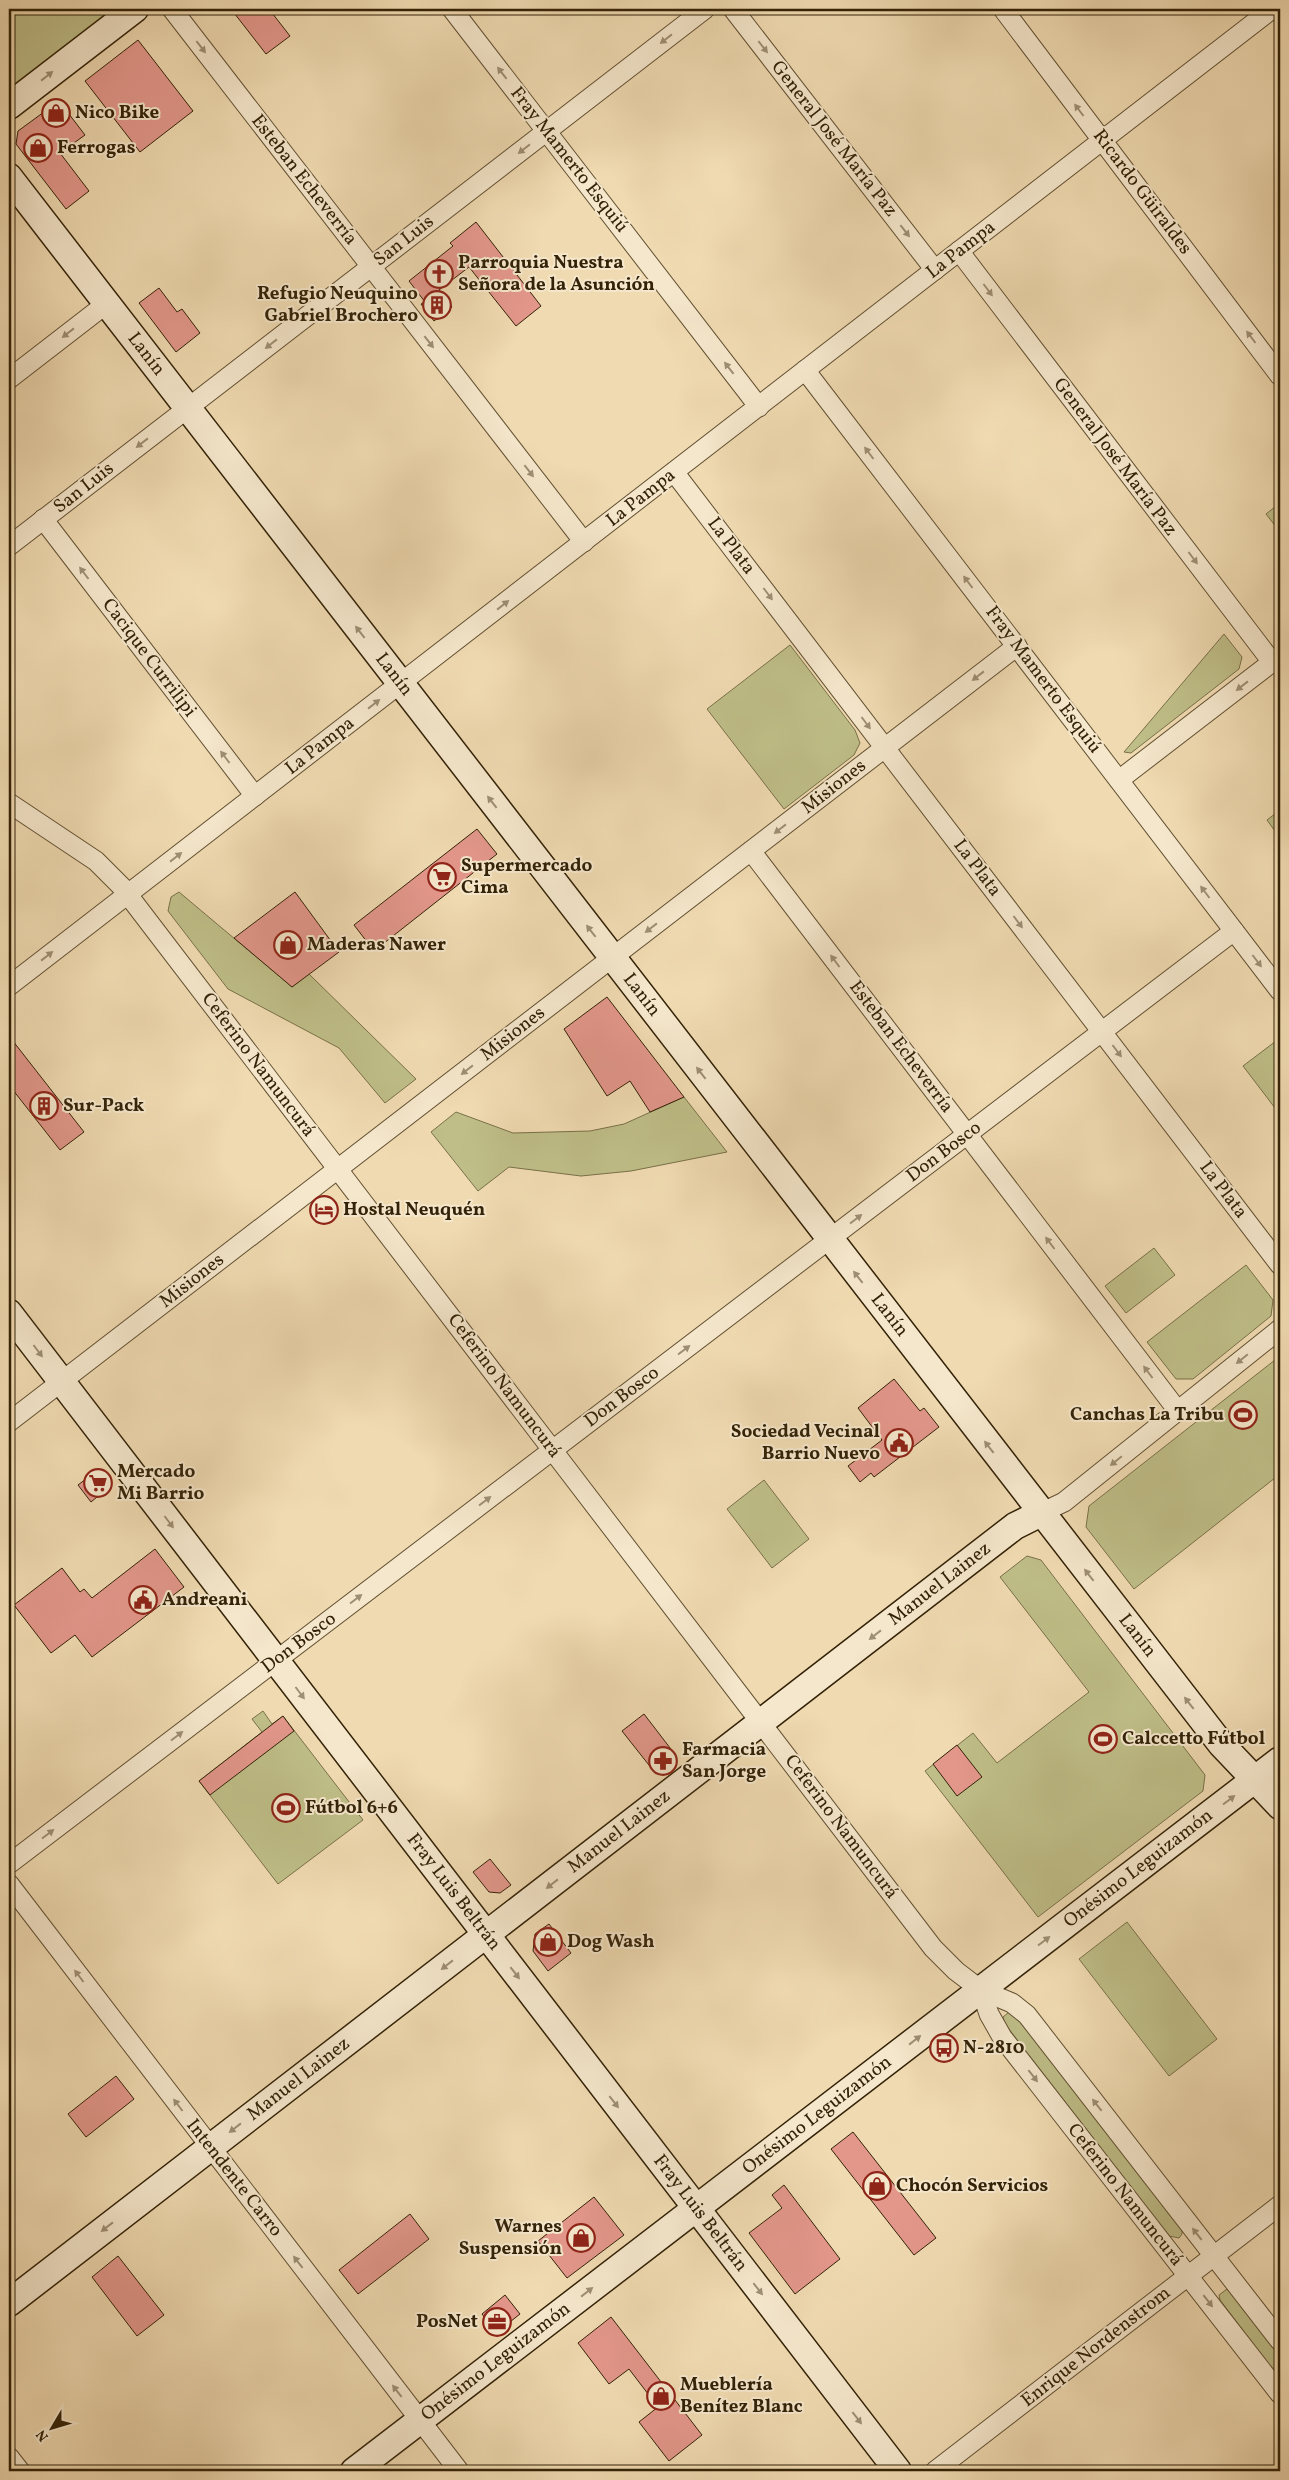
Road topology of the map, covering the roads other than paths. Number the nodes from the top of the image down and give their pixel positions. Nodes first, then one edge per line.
1 (135, 9) edge
2 (172, 9) edge
3 (452, 9) edge
4 (705, 9) edge
5 (733, 9) edge
6 (1003, 9) edge
7 (1272, 9) edge
8 (9, 106) edge
9 (547, 131) junction
10 (1102, 140) junction
11 (9, 177) edge
12 (959, 251) junction
13 (371, 266) junction
14 (935, 270) junction
15 (106, 304) junction
16 (805, 370) junction
17 (1280, 376) edge
18 (9, 379) edge
19 (758, 406) junction
20 (187, 408) junction
21 (674, 472) junction
22 (43, 519) junction
23 (584, 542) junction
24 (9, 546) edge
25 (1017, 646) junction
26 (1276, 659) edge
27 (400, 684) junction
28 (885, 748) junction
29 (1119, 780) junction
30 (255, 796) junction
31 (9, 803) edge
32 (751, 851) junction
33 (128, 894) junction
34 (1234, 931) junction
35 (612, 958) junction
36 (9, 986) edge
37 (1280, 991) edge
38 (1102, 1032) junction
39 (967, 1134) junction
40 (338, 1169) junction
41 (829, 1239) junction
42 (1280, 1264) edge
43 (9, 1313) edge
44 (1280, 1329) edge
45 (62, 1382) junction
46 (1178, 1411) junction
47 (9, 1422) edge
48 (553, 1450) junction
49 (1040, 1513) junction
50 (276, 1661) junction
51 (761, 1722) junction
52 (1280, 1760) edge
53 (1255, 1780) junction
54 (1280, 1806) edge
55 (9, 1864) edge
56 (9, 1884) edge
57 (486, 1935) junction
58 (981, 1990) junction
59 (210, 2147) junction
60 (1280, 2205) edge
61 (696, 2209) junction
62 (1214, 2256) junction
63 (1188, 2276) junction
64 (9, 2303) edge
65 (1280, 2342) edge
66 (1280, 2394) edge
67 (420, 2421) junction
68 (9, 2457) edge
69 (20, 2471) edge
70 (354, 2471) edge
71 (459, 2471) edge
72 (898, 2471) edge
73 (935, 2471) edge

8 -> 1 street
2 -> 13 street, Esteban Echeverría
9 -> 3 street, Fray Mamerto Esquiú
4 -> 9 street, San Luis
5 -> 14 street, General José María Paz
10 -> 6 street, Ricardo Güiraldes
7 - 10 street, La Pampa
9 -> 13 street, San Luis
19 -> 9 street, Fray Mamerto Esquiú
10 - 12 street, La Pampa
17 -> 10 street, Ricardo Güiraldes
11 - 15 street, Lanín
12 - 14 street, La Pampa
12 -> 26 street, General José María Paz
13 -> 20 street, San Luis
13 -> 23 street, Esteban Echeverría
14 - 16 street, La Pampa
15 -> 18 street
15 - 20 street, Lanín
16 - 19 street, La Pampa
25 -> 16 street, Fray Mamerto Esquiú
19 - 21 street, La Pampa
20 -> 22 street, San Luis
27 -> 20 street, Lanín
21 - 23 street, La Pampa
21 -> 28 street, La Plata
22 - 24 street, San Luis
30 -> 22 street, Cacique Currilipi
27 -> 23 street, La Pampa
25 -> 28 street, Misiones
25 - 29 street, Fray Mamerto Esquiú
26 -> 29 street
30 -> 27 street, La Pampa
35 -> 27 street, Lanín
28 -> 32 street, Misiones
28 -> 38 street, La Plata
34 -> 29 street, Fray Mamerto Esquiú
33 -> 30 street, La Pampa
31 - 33 street, Ceferino Namuncurá
32 -> 35 street, Misiones
39 -> 32 street, Esteban Echeverría
36 -> 33 street, La Pampa
33 - 40 street, Ceferino Namuncurá
34 -> 37 street, Fray Mamerto Esquiú
34 - 38 street, Don Bosco
35 -> 40 street, Misiones
41 -> 35 street, Lanín
38 - 39 street, Don Bosco
38 -> 42 street, La Plata
41 -> 39 street, Don Bosco
46 -> 39 street, Esteban Echeverría
40 - 45 street, Misiones
40 - 48 street, Ceferino Namuncurá
48 -> 41 street, Don Bosco
49 -> 41 street, Lanín
43 -> 45 street, Fray Luis Beltrán
44 -> 46 street, Manuel Lainez
45 - 47 street, Misiones
45 -> 50 street, Fray Luis Beltrán
46 -> 49 street, Manuel Lainez
50 -> 48 street, Don Bosco
48 - 51 street, Ceferino Namuncurá
49 -> 51 street, Manuel Lainez
53 -> 49 street, Lanín
55 -> 50 street, Don Bosco
50 -> 57 street, Fray Luis Beltrán
51 -> 57 street, Manuel Lainez
51 - 58 street, Ceferino Namuncurá
52 - 53 street, Onésimo Leguizamón
53 - 54 street, Lanín
58 -> 53 street, Onésimo Leguizamón
59 -> 56 street, Intendente Carro
57 -> 59 street, Manuel Lainez
57 -> 61 street, Fray Luis Beltrán
61 -> 58 street, Onésimo Leguizamón
62 -> 58 street, Ceferino Namuncurá
58 -> 63 street, Ceferino Namuncurá
59 -> 64 street, Manuel Lainez
67 -> 59 street, Intendente Carro
60 - 62 street, Enrique Nordenstrom
67 -> 61 street, Onésimo Leguizamón
61 -> 72 street, Fray Luis Beltrán
62 - 63 street, Enrique Nordenstrom
62 - 65 street, Ceferino Namuncurá
63 -> 66 street, Ceferino Namuncurá
63 - 73 street, Enrique Nordenstrom
67 - 70 street, Onésimo Leguizamón
67 - 71 street, Intendente Carro
68 - 69 street

